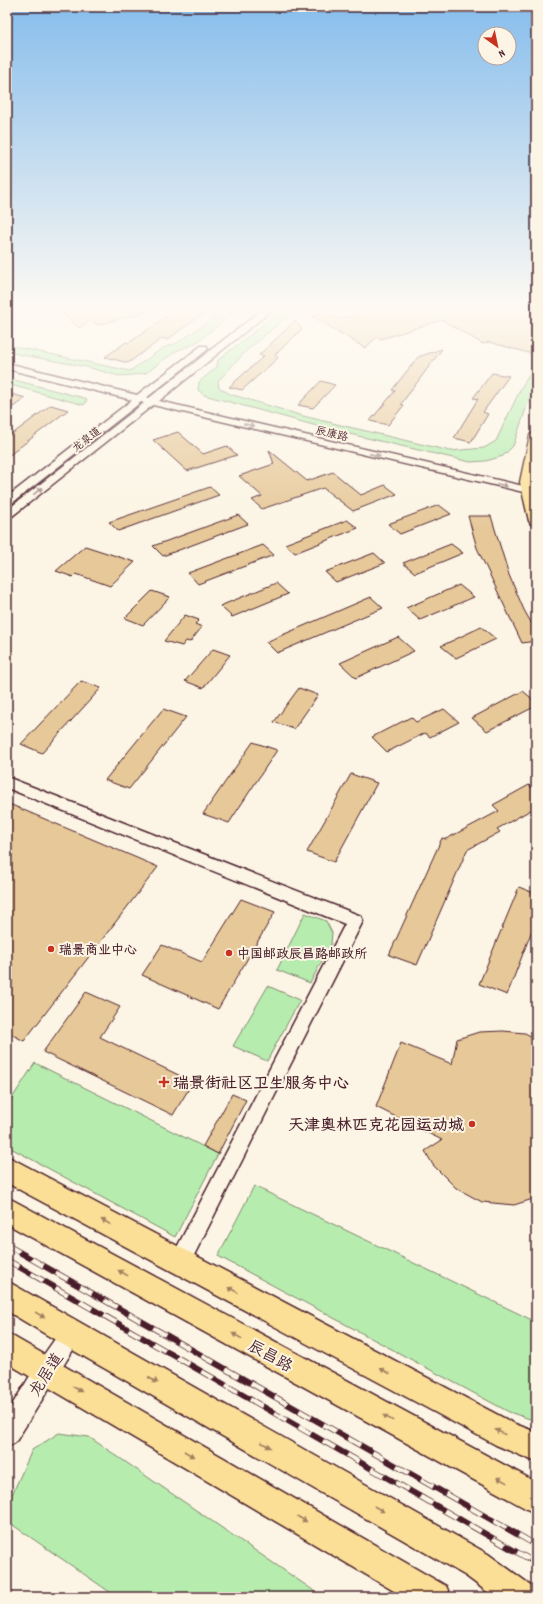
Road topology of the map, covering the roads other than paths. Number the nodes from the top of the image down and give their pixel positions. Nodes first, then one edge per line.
1 (66, 381) edge
2 (100, 381) edge
3 (161, 381) edge
4 (179, 381) edge
5 (146, 392) junction
6 (161, 395) junction
7 (138, 399) junction
8 (152, 402) junction
9 (536, 435) edge
10 (532, 487) edge
11 (7, 502) edge
12 (7, 516) edge
13 (536, 521) edge
14 (7, 782) edge
15 (7, 1169) edge
16 (7, 1210) edge
17 (180, 1262) junction
18 (7, 1295) edge
19 (72, 1334) junction
20 (7, 1348) edge
21 (46, 1371) junction
22 (7, 1434) edge
23 (536, 1447) edge
24 (536, 1499) edge
25 (435, 1597) edge
26 (521, 1597) edge

1 - 7 street, 辰康路
2 - 5 street, 辰康路
3 - 5 street, 龙泉道
4 - 6 street, 龙泉道
5 - 6 street, 辰康路
5 - 7 street, 龙泉道
6 - 8 street, 龙泉道
6 - 10 street, 辰康路
7 - 8 street, 辰康路
7 - 11 street, 龙泉道
8 -> 10 street, 辰康路
12 -> 8 street, 龙泉道
9 - 10 main road
10 - 13 main road
14 - 17 street
17 -> 15 main road
24 -> 16 main road, 辰昌路
23 -> 17 main road
18 -> 19 main road
19 - 21 street, 龙居道
19 -> 26 main road
20 - 21 main road
21 - 22 street, 龙居道
21 -> 25 main road

